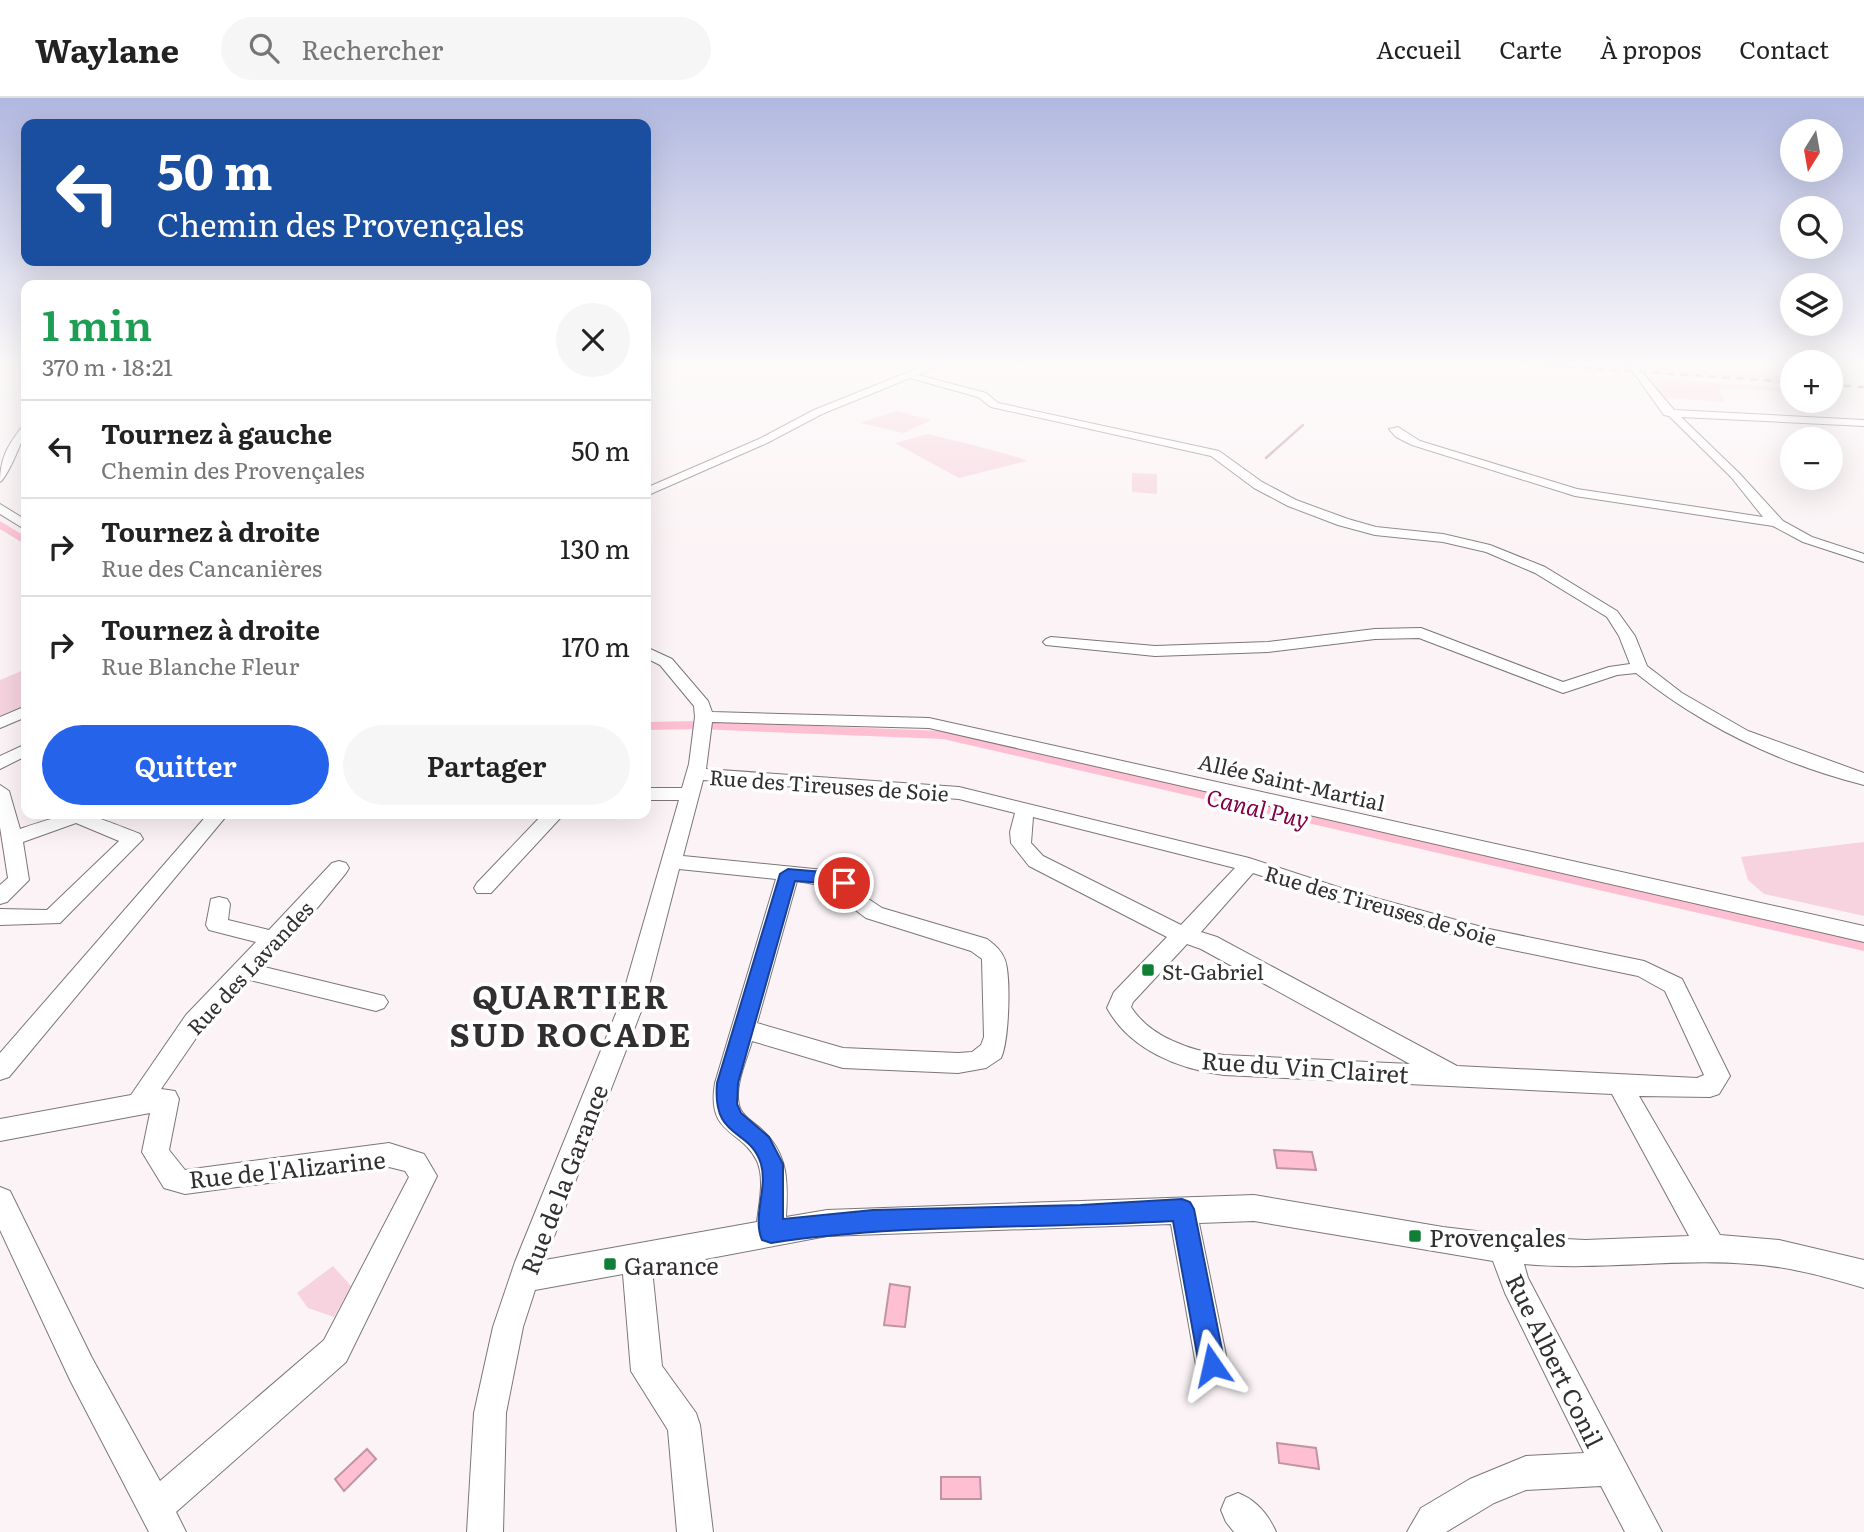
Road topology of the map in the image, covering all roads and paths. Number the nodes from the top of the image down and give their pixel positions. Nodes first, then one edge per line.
1 (780, 432) edge
2 (1128, 432) edge
3 (1397, 432) edge
4 (1689, 432) edge
5 (21, 435) edge
6 (0, 478) edge
7 (651, 490) edge
8 (0, 508) edge
9 (21, 523) edge
10 (1777, 523) junction
11 (1864, 558) edge
12 (1051, 642) dead end
13 (651, 654) edge
14 (1640, 668) junction
15 (21, 713) edge
16 (0, 723) edge
17 (704, 724) junction
18 (21, 752) edge
19 (0, 764) edge
20 (1864, 779) edge
21 (693, 784) junction
22 (0, 791) edge
23 (651, 793) edge
24 (1026, 809) junction
25 (68, 819) edge
26 (83, 819) edge
27 (214, 819) edge
28 (549, 819) edge
29 (13, 839) junction
30 (673, 862) junction
31 (1249, 865) junction
32 (339, 868) dead end
33 (788, 874) junction
34 (484, 888) dead end
35 (0, 897) edge
36 (219, 904) dead end
37 (0, 917) edge
38 (1185, 934) junction
39 (1864, 934) edge
40 (274, 939) junction
41 (243, 970) junction
42 (376, 1002) dead end
43 (743, 1030) junction
44 (0, 1070) edge
45 (1452, 1075) junction
46 (1619, 1083) junction
47 (140, 1102) junction
48 (0, 1130) edge
49 (0, 1200) edge
50 (1182, 1209) junction
51 (771, 1232) junction
52 (1504, 1249) junction
53 (1712, 1249) junction
54 (636, 1259) junction
55 (1864, 1274) edge
56 (524, 1278) junction
57 (1212, 1365) dead end
58 (1610, 1469) junction
59 (162, 1520) edge
60 (485, 1532) edge
61 (695, 1532) edge
62 (1425, 1532) edge
63 (1644, 1532) edge

1 - 7 street
2 - 14 street
3 - 10 street
4 - 10 street
5 - 6 street
8 - 9 street
10 - 11 street
12 - 14 street
13 - 17 street
14 - 20 street
15 - 16 street
17 - 21 street, Rue de la Garance
17 - 39 street, Allée Saint-Martial
18 - 19 street
21 - 23 street
21 - 24 street, Rue des Tireuses de Soie
21 - 30 street, Rue de la Garance
22 - 29 street
24 - 31 street, Rue des Tireuses de Soie
24 - 38 street
25 - 29 street
26 - 37 street
27 - 44 street
28 - 34 street
29 - 35 street
30 - 33 street
30 - 56 street, Rue de la Garance
31 - 38 street, Rue du Vin Clairet
31 - 46 street, Rue des Tireuses de Soie
32 - 40 street, Rue des Lavandes
33 - 43 street
33 - 43 street
36 - 40 street
38 - 45 street
38 - 45 street, Rue du Vin Clairet
40 - 41 street, Rue des Lavandes
41 - 42 street
41 - 47 street, Rue des Lavandes
43 - 51 street
45 - 46 street, Rue du Vin Clairet
46 - 53 street
47 - 48 street, Rue de l'Alizarine
47 - 59 street, Rue de l'Alizarine
49 - 59 street
50 - 51 street
50 - 52 street
50 - 57 street
51 - 54 street
52 - 53 street
52 - 58 street, Rue Albert Conil
53 - 55 street
54 - 56 street
54 - 61 street
56 - 60 street, Rue de la Garance
58 - 62 street, Rue Albert Conil
58 - 63 street, Rue Albert Conil

